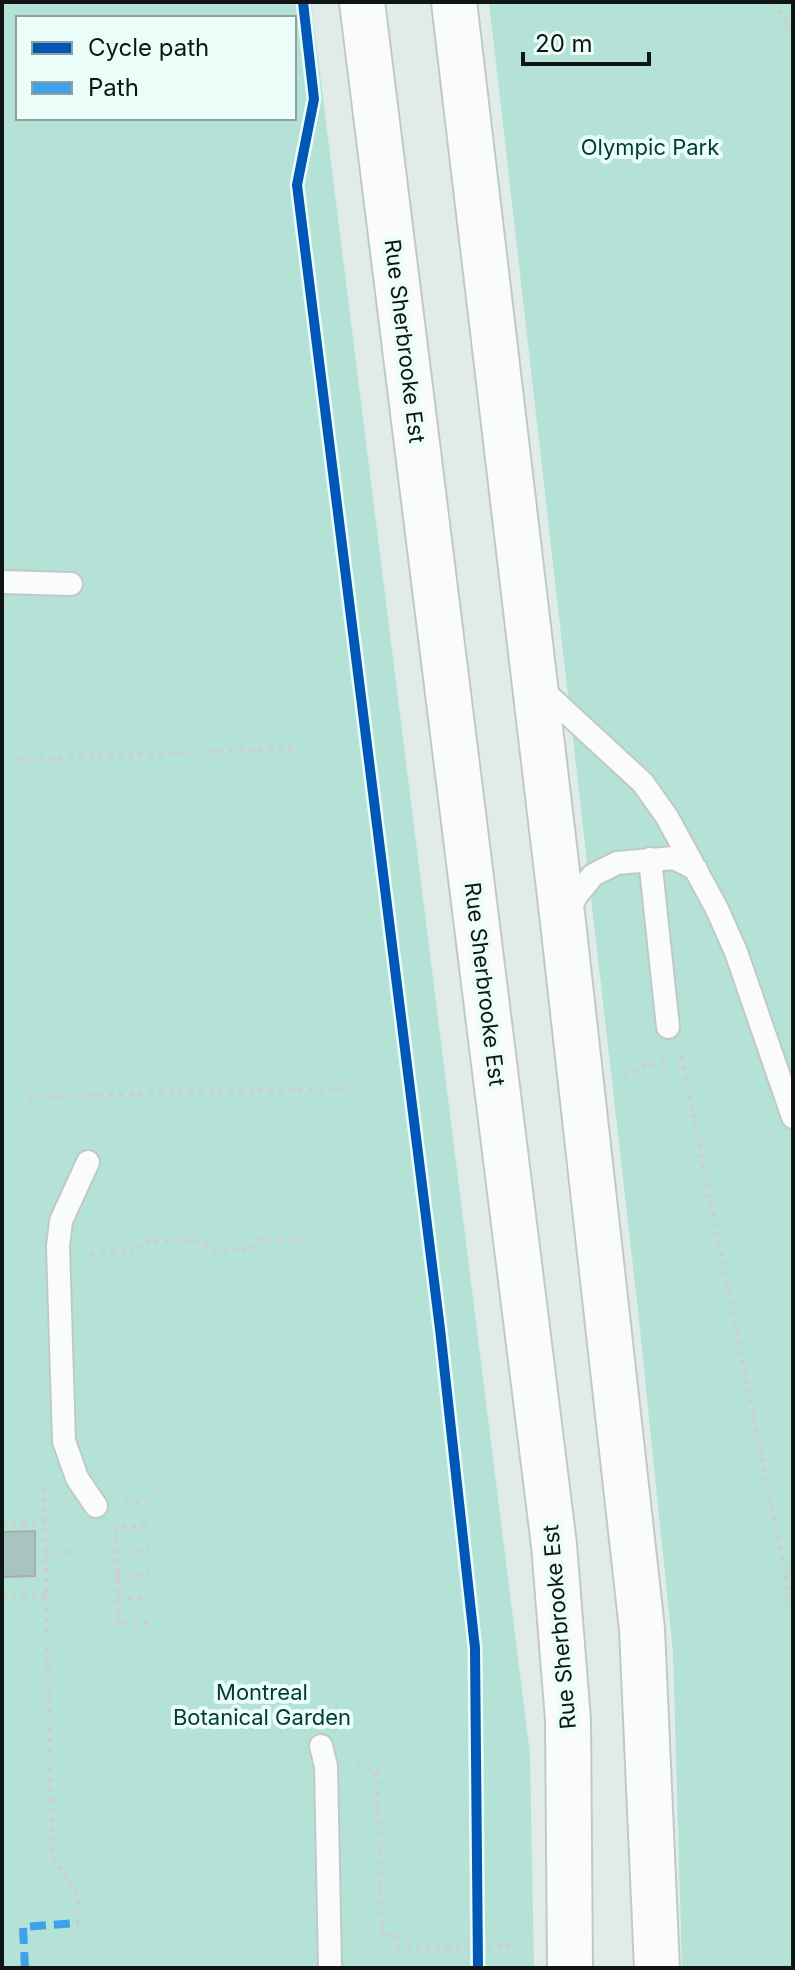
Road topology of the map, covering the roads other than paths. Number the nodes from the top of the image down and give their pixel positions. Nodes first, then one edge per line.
1 (362, 2) edge
2 (454, 2) edge
3 (2, 582) edge
4 (71, 584) dead end
5 (533, 682) junction
6 (650, 859) junction
7 (696, 869) junction
8 (563, 922) junction
9 (668, 1027) road end
10 (793, 1117) edge
11 (88, 1162) dead end
12 (109, 1508) road end
13 (321, 1746) dead end
14 (330, 1968) edge
15 (570, 1968) edge
16 (657, 1968) edge

1 - 15 main road, Rue Sherbrooke Est
2 - 5 main road
3 - 4 lane
5 - 7 lane
5 - 8 main road
6 - 7 lane
6 - 8 lane
6 - 9 lane
7 - 10 lane
8 - 16 main road
11 - 12 lane
13 - 14 lane

